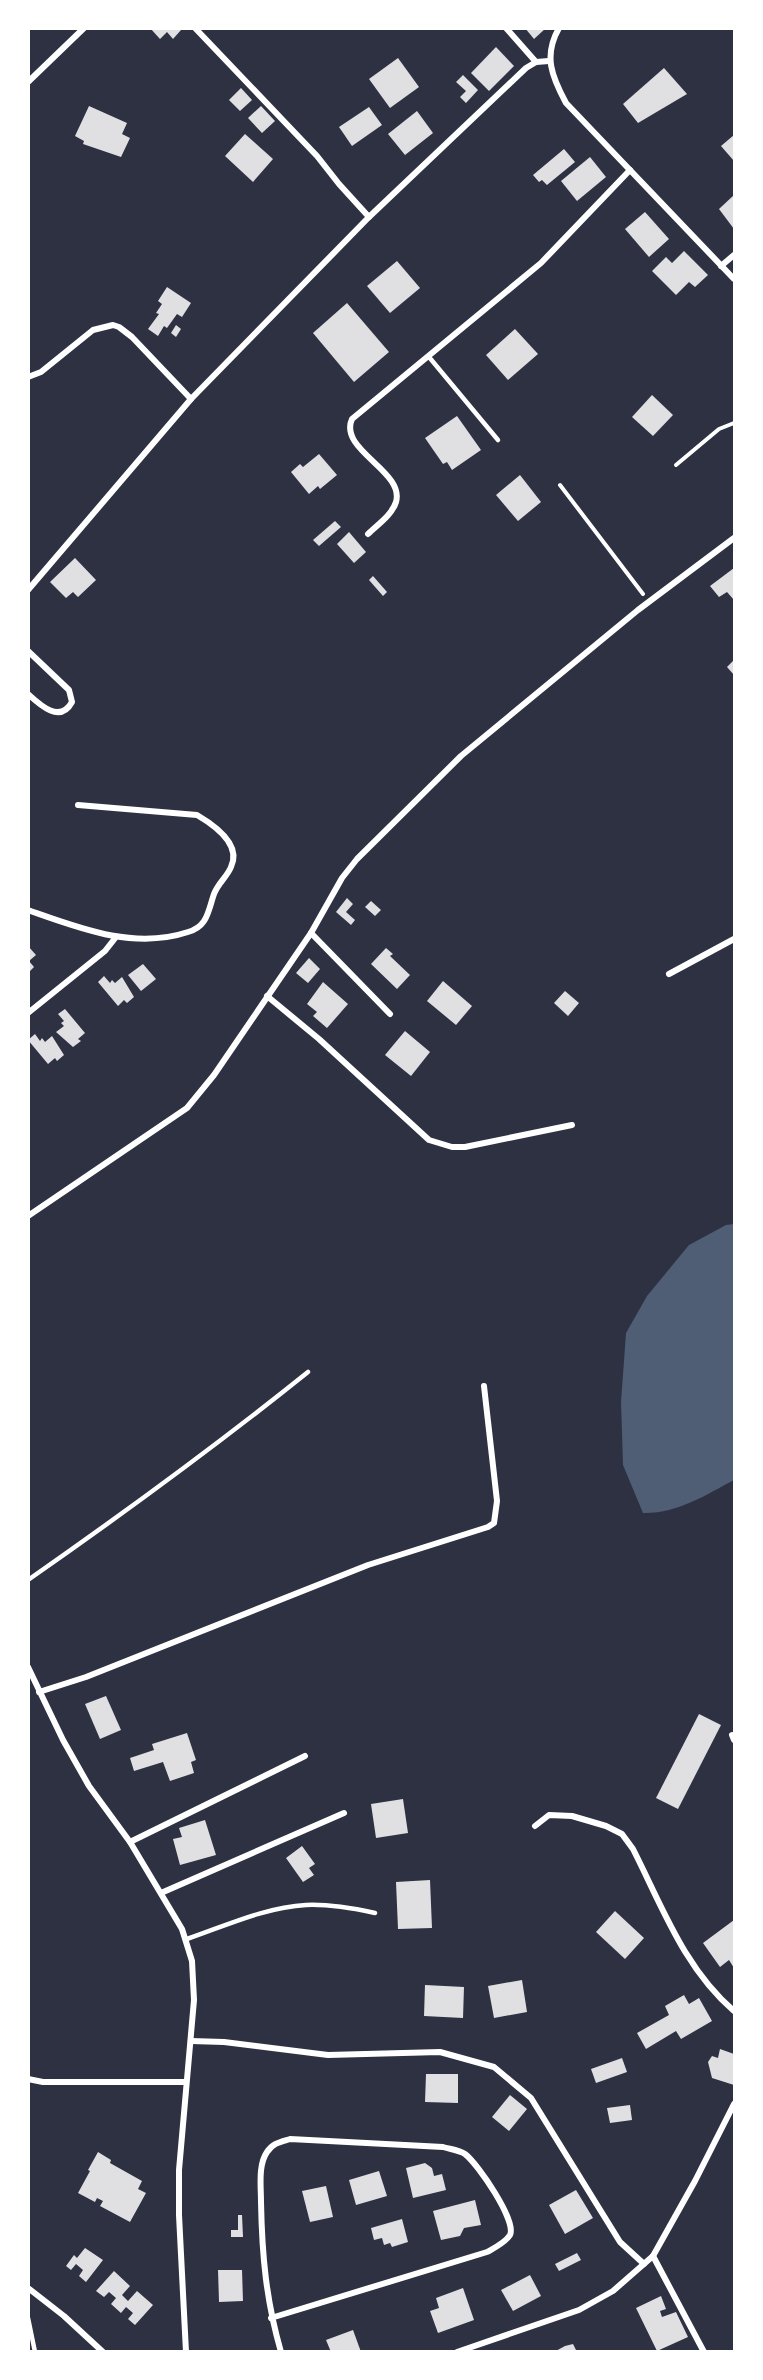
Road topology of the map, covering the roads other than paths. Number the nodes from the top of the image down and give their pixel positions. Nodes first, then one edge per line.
1 (84, 28) edge
2 (195, 28) edge
3 (506, 28) edge
4 (559, 28) edge
5 (549, 61) junction
6 (536, 62) junction
7 (28, 82) edge
8 (630, 170) junction
9 (369, 217) junction
10 (735, 255) edge
11 (721, 266) junction
12 (735, 279) edge
13 (429, 357) junction
14 (28, 378) edge
15 (191, 399) junction
16 (498, 440) dead end
17 (368, 534) dead end
18 (735, 538) edge
19 (28, 590) edge
20 (28, 651) edge
21 (28, 694) edge
22 (78, 805) dead end
23 (28, 910) edge
24 (311, 933) junction
25 (116, 938) junction
26 (735, 939) edge
27 (669, 974) dead end
28 (267, 996) junction
29 (28, 1013) edge
30 (390, 1014) dead end
31 (572, 1125) dead end
32 (28, 1215) edge
33 (308, 1372) dead end
34 (484, 1386) dead end
35 (28, 1580) edge
36 (28, 1667) edge
37 (39, 1692) junction
38 (305, 1756) dead end
39 (344, 1814) dead end
40 (535, 1826) dead end
41 (130, 1842) junction
42 (161, 1893) junction
43 (375, 1913) dead end
44 (187, 1939) junction
45 (735, 2011) edge
46 (191, 2041) junction
47 (28, 2079) edge
48 (186, 2082) junction
49 (735, 2104) edge
50 (653, 2256) junction
51 (644, 2264) junction
52 (28, 2288) edge
53 (28, 2318) edge
54 (271, 2318) junction
55 (35, 2352) edge
56 (103, 2352) edge
57 (186, 2352) edge
58 (281, 2352) edge
59 (457, 2352) edge
60 (704, 2352) edge

1 - 7 street
2 - 9 street
3 - 6 street
4 - 5 street
5 - 6 street
5 - 8 street
6 - 9 street
8 - 11 street
8 - 13 street
9 - 15 street
10 - 11 street
11 - 12 street
13 - 16 lane
13 - 17 street
14 - 15 street
15 - 19 street
18 - 24 street
20 - 21 street
22 - 25 street
23 - 25 street
24 - 28 street
24 - 30 street
25 - 29 street
26 - 27 street
28 - 31 street
28 - 32 street
33 - 35 lane
34 - 37 street
36 - 37 street
37 - 41 street
38 - 41 street
39 - 42 street
40 - 45 street
41 - 42 street
42 - 44 street
43 - 44 lane
44 - 46 street
46 - 48 street
46 - 51 street
47 - 48 street
48 - 57 street
49 - 50 street
50 - 51 street
50 - 60 street
51 - 59 street
52 - 56 street
53 - 55 lane
54 - 54 street
54 - 58 street

